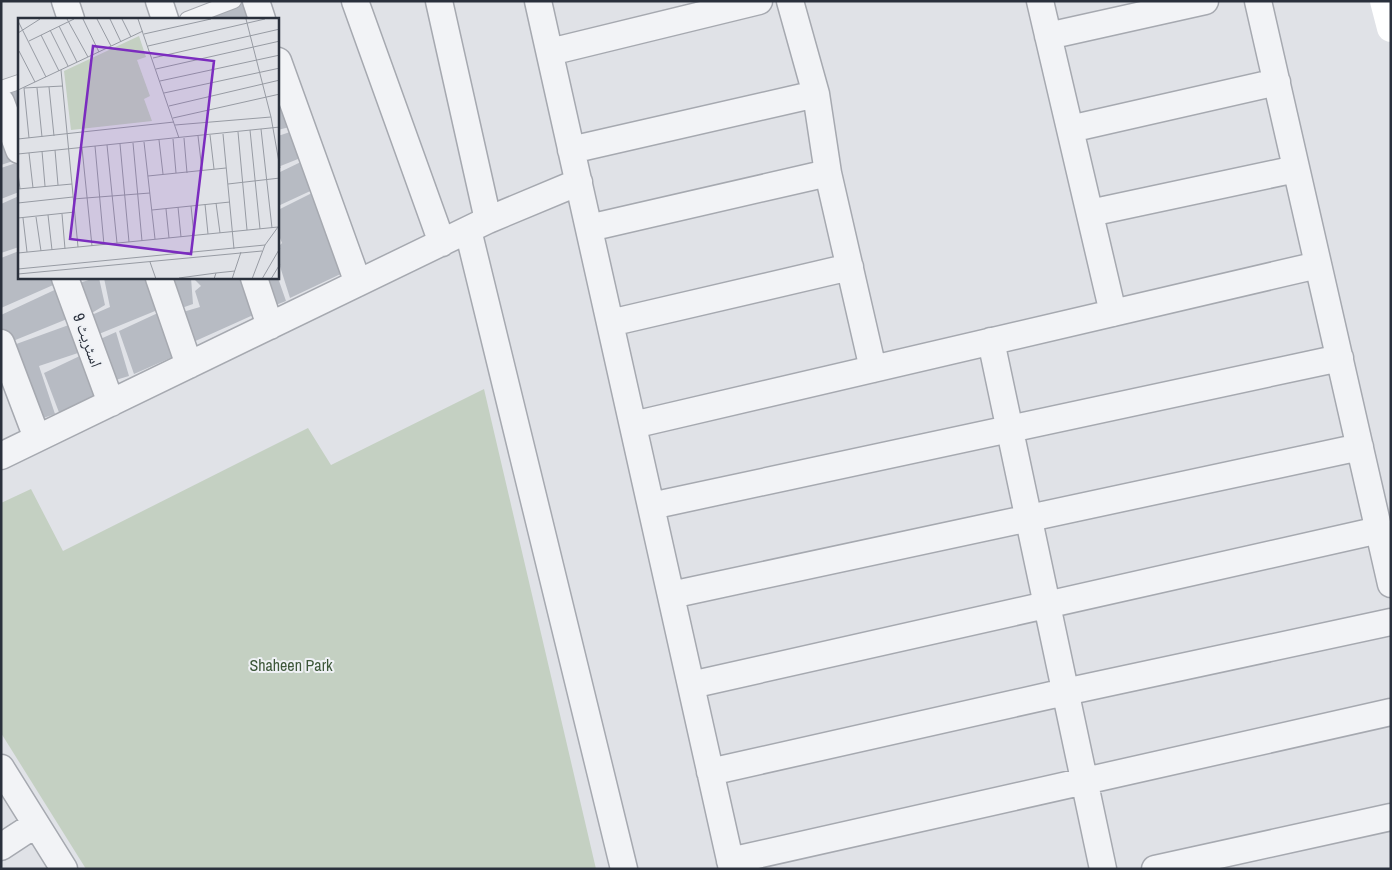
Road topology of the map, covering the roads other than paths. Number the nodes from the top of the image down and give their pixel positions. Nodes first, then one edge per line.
1 (66, 1) edge
2 (159, 1) edge
3 (234, 1) edge
4 (256, 1) edge
5 (355, 1) edge
6 (439, 1) edge
7 (538, 1) edge
8 (759, 1) edge
9 (790, 1) edge
10 (1040, 1) edge
11 (1205, 1) edge
12 (1258, 1) edge
13 (1384, 1) edge
14 (72, 18) edge
15 (165, 18) edge
16 (189, 18) edge
17 (262, 18) edge
18 (1391, 28) edge
19 (1048, 36) junction
20 (550, 52) junction
21 (279, 64) edge
22 (18, 82) edge
23 (1277, 82) junction
24 (1, 88) edge
25 (816, 94) junction
26 (1, 102) edge
27 (1070, 130) junction
28 (18, 147) edge
29 (571, 150) junction
30 (1296, 168) junction
31 (828, 173) junction
32 (580, 182) junction
33 (1090, 213) junction
34 (478, 225) junction
35 (589, 228) junction
36 (442, 243) junction
37 (1318, 265) junction
38 (850, 267) junction
39 (65, 279) edge
40 (159, 279) edge
41 (254, 279) edge
42 (358, 283) junction
43 (1113, 313) junction
44 (610, 323) junction
45 (270, 326) junction
46 (991, 341) junction
47 (1, 343) edge
48 (1340, 358) junction
49 (189, 365) junction
50 (873, 369) junction
51 (111, 403) junction
52 (633, 425) junction
53 (1011, 429) junction
54 (37, 438) junction
55 (1360, 448) junction
56 (1, 456) edge
57 (651, 506) junction
58 (1029, 518) junction
59 (1378, 530) junction
60 (1391, 584) edge
61 (671, 595) junction
62 (1047, 604) junction
63 (1391, 622) edge
64 (691, 685) junction
65 (1065, 692) junction
66 (1391, 712) edge
67 (1, 768) edge
68 (710, 772) junction
69 (1085, 783) junction
70 (1391, 817) edge
71 (36, 824) junction
72 (1, 847) edge
73 (1198, 864) edge
74 (731, 865) edge
75 (64, 869) edge
76 (624, 869) edge
77 (1103, 869) edge
78 (1155, 869) edge

1 - 14 street
2 - 15 street
3 - 16 lane
4 - 17 street
5 - 36 street
6 - 34 street
7 - 20 street
8 - 20 street
9 - 25 street
10 - 19 street
11 - 19 street
12 - 23 street
13 - 18 street
19 - 27 street
20 - 29 street
21 - 42 street
22 - 24 lane
23 - 27 street
23 - 30 street
25 - 29 street
25 - 31 street
26 - 28 street
27 - 33 street
29 - 32 street
30 - 33 street
30 - 37 street
31 - 35 street
31 - 38 street
32 - 34 street
32 - 35 street
33 - 43 street
34 - 36 street
34 - 76 street
35 - 44 street
36 - 42 street
37 - 43 street
37 - 48 street
38 - 44 street
38 - 50 street
39 - 51 street, اسٹریٹ 9
40 - 49 street
41 - 45 street
42 - 45 street
43 - 46 street
44 - 52 street
45 - 49 street
46 - 50 street
46 - 53 street
47 - 54 street
48 - 53 street
48 - 55 street
49 - 51 street
50 - 52 street
51 - 54 street
52 - 57 street
53 - 57 street
53 - 58 street
54 - 56 street
55 - 58 street
55 - 59 street
57 - 61 street
58 - 61 street
58 - 62 street
59 - 60 street
59 - 62 street
61 - 64 street
62 - 64 street
62 - 65 street
63 - 65 street
64 - 68 street
65 - 68 street
65 - 69 street
66 - 69 street
67 - 71 street
68 - 74 street
69 - 74 street
69 - 77 street
70 - 73 street
71 - 72 street
71 - 75 street
73 - 78 street

